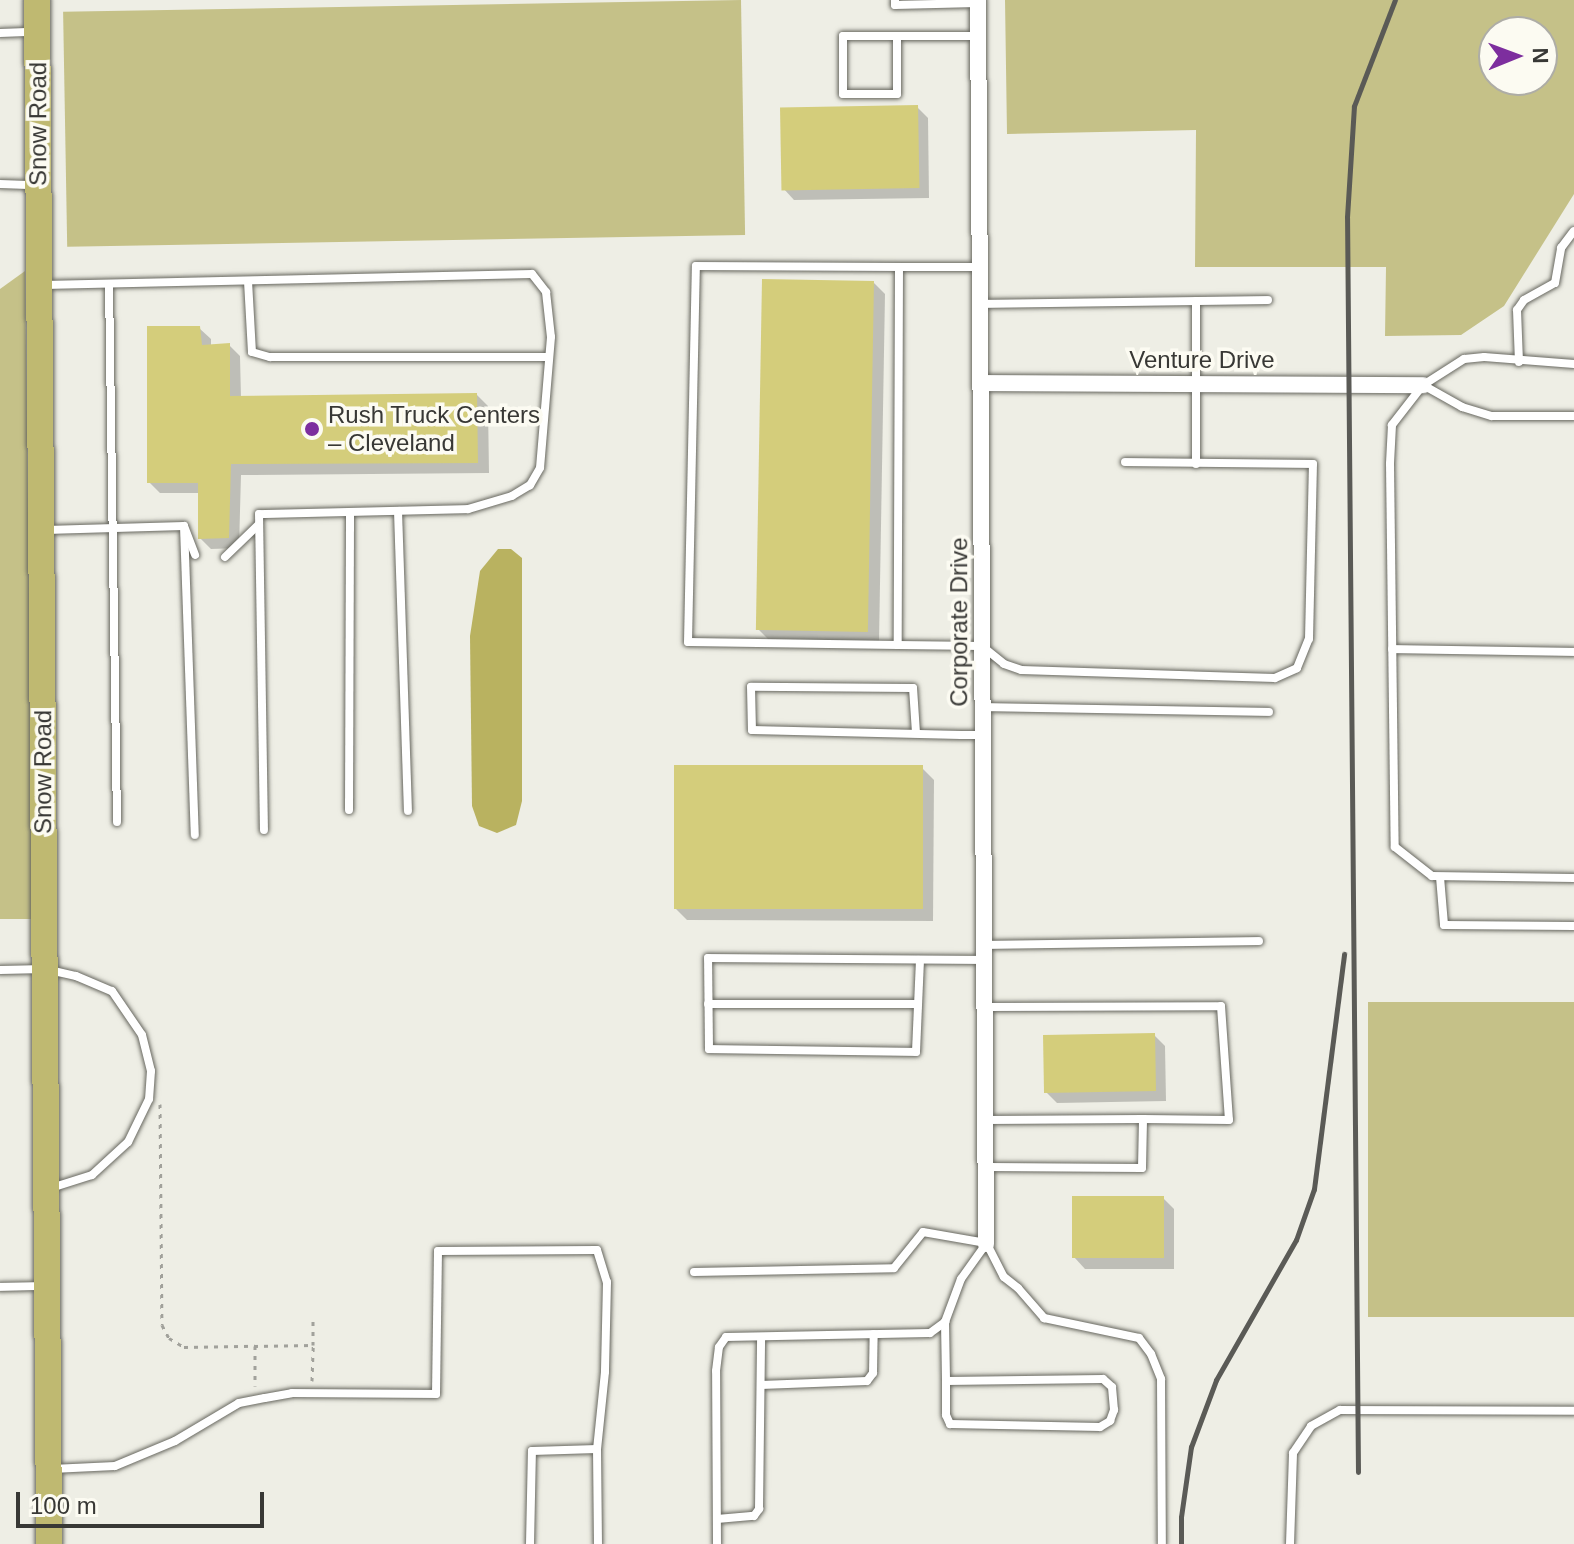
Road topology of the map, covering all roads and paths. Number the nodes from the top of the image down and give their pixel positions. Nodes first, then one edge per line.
1 (37, 0) edge
2 (895, 0) edge
3 (978, 2) edge
4 (38, 32) junction
5 (0, 33) edge
6 (897, 36) junction
7 (978, 36) junction
8 (0, 184) edge
9 (39, 185) junction
10 (1574, 231) edge
11 (899, 267) junction
12 (980, 267) junction
13 (248, 281) junction
14 (109, 284) junction
15 (40, 285) junction
16 (1268, 300) dead end
17 (1196, 301) junction
18 (980, 304) junction
19 (547, 357) junction
20 (1519, 362) junction
21 (1574, 364) edge
22 (981, 383) junction
23 (1195, 384) junction
24 (1423, 385) junction
25 (1574, 416) edge
26 (1125, 462) dead end
27 (1196, 464) junction
28 (398, 511) junction
29 (350, 512) junction
30 (259, 524) junction
31 (184, 526) junction
32 (112, 528) junction
33 (41, 530) junction
34 (195, 555) dead end
35 (225, 557) dead end
36 (898, 645) junction
37 (982, 646) junction
38 (1392, 649) junction
39 (1574, 652) edge
40 (983, 707) junction
41 (1269, 712) dead end
42 (916, 733) junction
43 (984, 735) junction
44 (349, 810) dead end
45 (408, 811) dead end
46 (117, 822) dead end
47 (264, 830) dead end
48 (195, 835) dead end
49 (1440, 877) junction
50 (1574, 878) edge
51 (1574, 926) edge
52 (1259, 941) dead end
53 (985, 952) junction
54 (920, 960) junction
55 (45, 969) junction
56 (0, 970) edge
57 (708, 1004) junction
58 (918, 1004) junction
59 (985, 1007) junction
60 (160, 1099) dead end
61 (1143, 1119) junction
62 (986, 1120) junction
63 (986, 1167) junction
64 (46, 1189) junction
65 (986, 1244) junction
66 (694, 1272) dead end
67 (47, 1286) junction
68 (0, 1287) edge
69 (313, 1321) dead end
70 (945, 1322) junction
71 (874, 1334) junction
72 (761, 1337) junction
73 (313, 1345) junction
74 (255, 1346) junction
75 (946, 1381) junction
76 (761, 1385) junction
77 (312, 1393) junction
78 (255, 1400) junction
79 (1574, 1411) edge
80 (597, 1449) junction
81 (48, 1469) junction
82 (717, 1519) junction
83 (49, 1544) edge
84 (530, 1544) edge
85 (598, 1544) edge
86 (717, 1544) edge
87 (1162, 1544) edge
88 (1290, 1544) edge

1 - 4 main road, Snow Road
2 - 3 lane
3 - 7 street, Corporate Drive
4 - 5 lane
4 - 9 main road, Snow Road
6 - 6 lane
6 - 7 lane
7 - 12 street, Corporate Drive
8 - 9 lane
9 - 15 main road, Snow Road
10 - 20 lane
11 - 12 lane
11 - 36 lane
11 - 36 lane
12 - 18 street, Corporate Drive
13 - 14 lane
13 - 19 lane
13 - 19 lane
14 - 15 lane
14 - 32 lane
15 - 33 main road, Snow Road
16 - 17 lane
17 - 18 lane
17 - 23 lane
18 - 22 street, Corporate Drive
19 - 28 lane
20 - 21 lane
20 - 24 lane
22 - 23 street, Venture Drive
22 - 37 street, Corporate Drive
23 - 24 street, Venture Drive
23 - 27 lane
24 - 25 lane
24 - 38 lane
26 - 27 lane
27 - 37 lane
28 - 29 lane
28 - 45 lane
29 - 30 lane
29 - 44 lane
30 - 35 lane
30 - 47 lane
31 - 32 lane
31 - 34 lane
31 - 48 lane
32 - 33 lane
32 - 46 lane
33 - 55 main road, Snow Road
36 - 37 lane
37 - 40 street, Corporate Drive
38 - 39 lane
38 - 49 lane
40 - 41 lane
40 - 43 street, Corporate Drive
42 - 42 lane
42 - 43 lane
43 - 53 street, Corporate Drive
49 - 50 lane
49 - 51 lane
52 - 53 lane
53 - 54 lane
53 - 59 street, Corporate Drive
54 - 57 lane
54 - 58 lane
55 - 56 lane
55 - 64 main road, Snow Road
55 - 64 lane
57 - 58 lane
57 - 58 lane
59 - 61 lane
59 - 62 street, Corporate Drive
60 - 74 path
61 - 62 lane
61 - 63 lane
62 - 63 street, Corporate Drive
63 - 65 street, Corporate Drive
64 - 67 main road, Snow Road
65 - 66 lane
65 - 70 lane
65 - 87 lane
67 - 68 lane
67 - 81 main road, Snow Road
69 - 73 path
70 - 71 lane
70 - 75 lane
71 - 72 lane
71 - 76 lane
72 - 76 lane
72 - 82 lane
73 - 74 path
73 - 77 path
74 - 78 path
75 - 75 lane
76 - 82 lane
77 - 78 lane
77 - 80 lane
78 - 81 lane
79 - 88 lane
80 - 84 lane
80 - 85 lane
81 - 83 main road, Snow Road
82 - 86 lane

